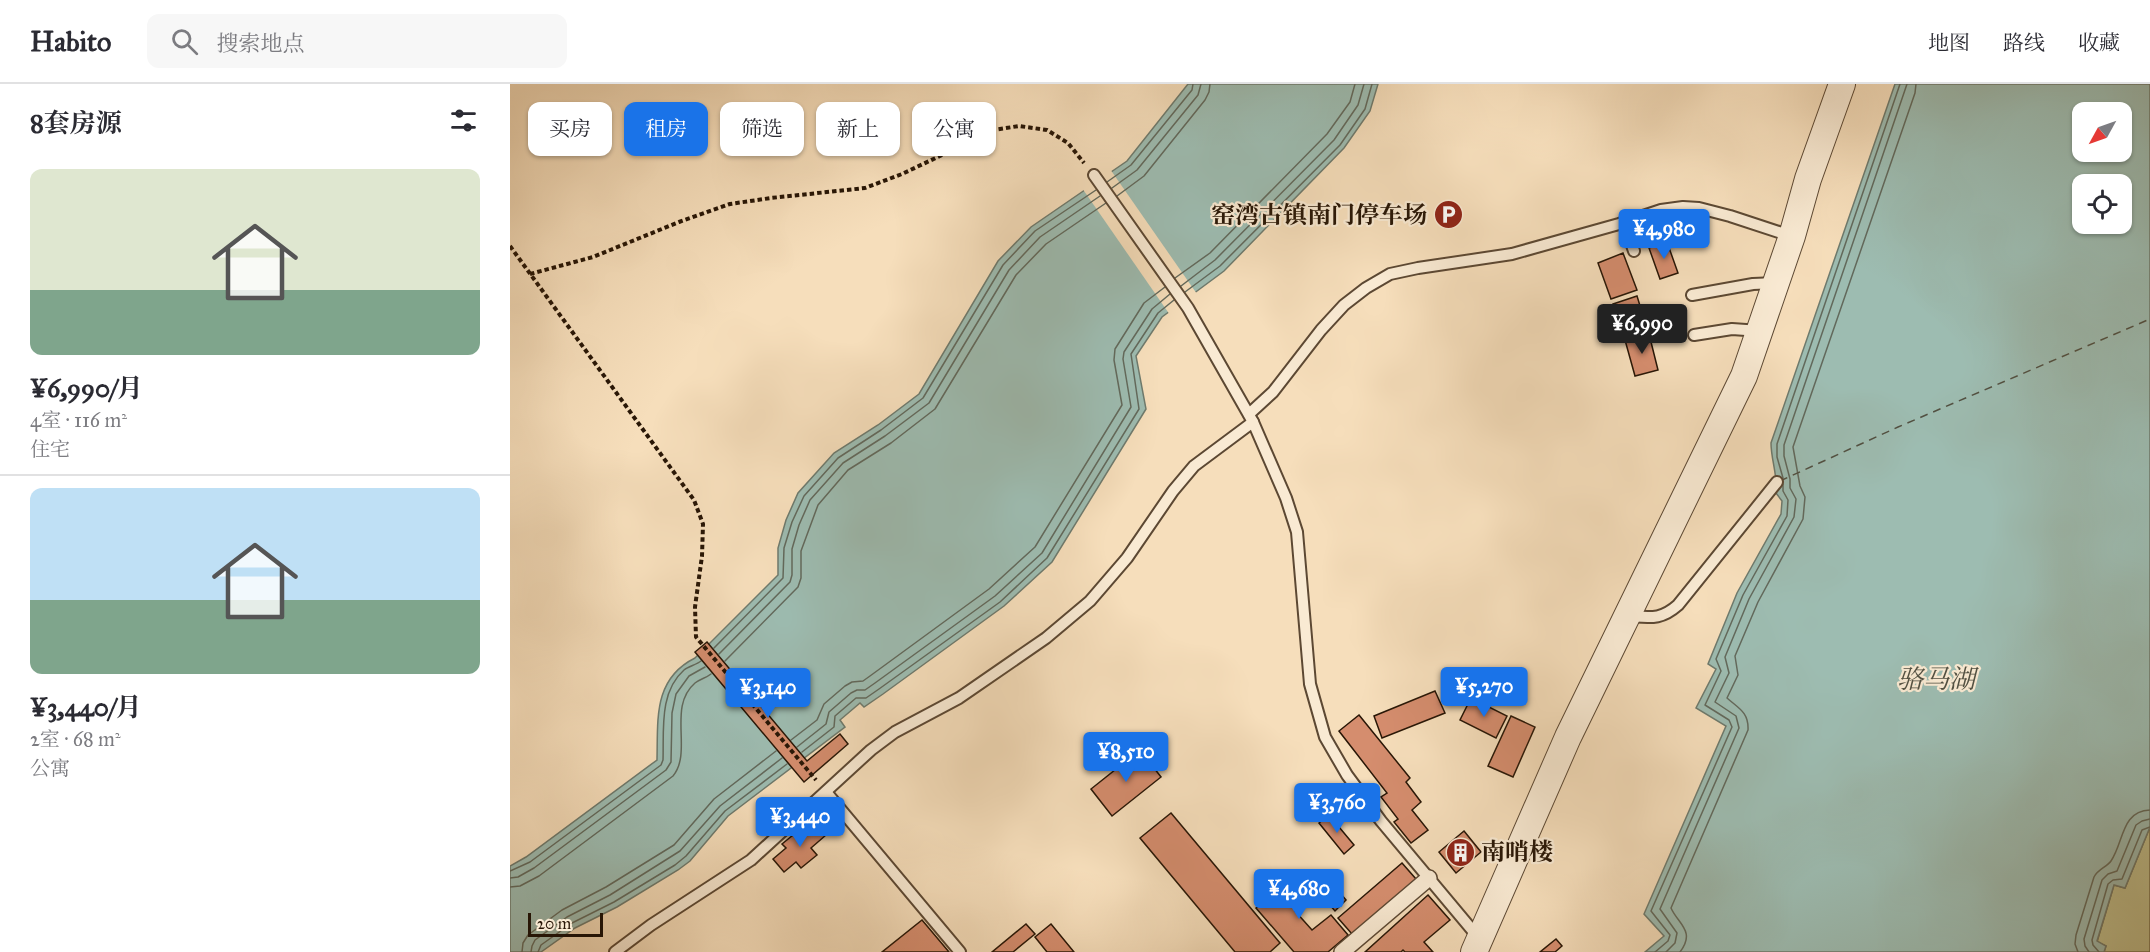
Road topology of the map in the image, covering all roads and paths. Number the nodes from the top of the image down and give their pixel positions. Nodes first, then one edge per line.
1 (1842, 84) edge
2 (1094, 175) joint
3 (1623, 222) junction
4 (1792, 237) junction
5 (510, 246) edge
6 (1634, 251) dead end
7 (530, 274) junction
8 (1776, 283) junction
9 (1692, 295) dead end
10 (1760, 331) junction
11 (1694, 335) dead end
12 (1251, 418) junction
13 (1777, 482) dead end
14 (1626, 616) junction
15 (826, 792) junction
16 (1429, 878) junction
17 (1477, 946) edge
18 (615, 952) edge
19 (960, 952) edge
20 (1342, 952) edge

1 - 4 street
2 - 7 path
2 - 12 lane
3 - 4 lane
3 - 6 lane
3 - 12 lane
4 - 8 street
5 - 7 path
7 - 15 path
8 - 9 lane
8 - 10 street
10 - 11 lane
10 - 14 street
12 - 15 lane
12 - 16 lane
13 - 14 lane
14 - 17 street
15 - 18 lane
15 - 19 lane
16 - 17 lane
16 - 20 street

